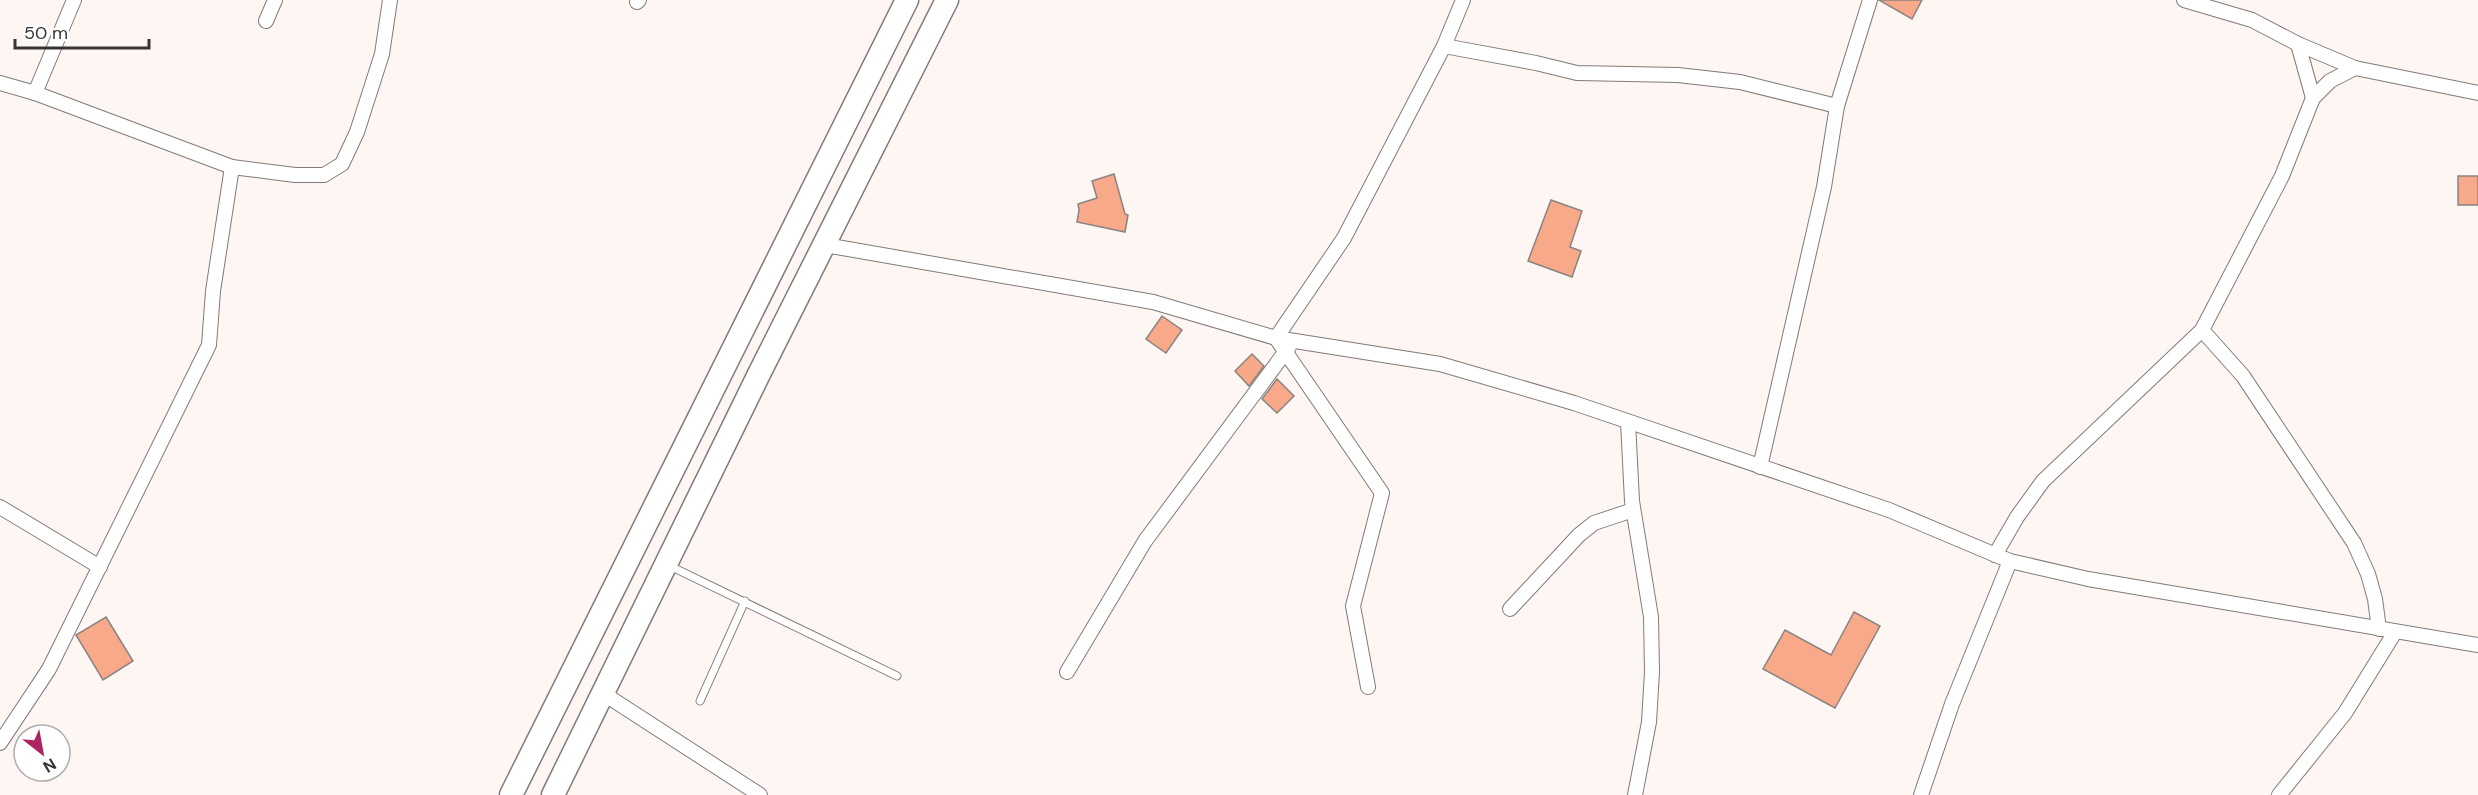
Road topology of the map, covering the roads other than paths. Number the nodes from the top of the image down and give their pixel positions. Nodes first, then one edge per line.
1 (74, 0) edge
2 (275, 0) edge
3 (390, 0) edge
4 (907, 0) edge
5 (947, 0) edge
6 (1463, 0) edge
7 (1870, 0) edge
8 (2184, 0) edge
9 (266, 21) dead end
10 (2298, 44) junction
11 (1444, 46) junction
12 (2355, 68) junction
13 (0, 83) edge
14 (35, 93) junction
15 (2478, 93) edge
16 (2313, 98) junction
17 (1837, 106) junction
18 (232, 167) junction
19 (825, 245) junction
20 (2202, 330) junction
21 (1276, 338) junction
22 (1294, 341) junction
23 (1286, 352) junction
24 (1628, 422) junction
25 (1760, 467) junction
26 (0, 507) edge
27 (1633, 510) junction
28 (1995, 555) junction
29 (2010, 561) junction
30 (666, 564) junction
31 (100, 567) junction
32 (745, 601) junction
33 (1510, 609) dead end
34 (2379, 629) junction
35 (2395, 632) junction
36 (2478, 645) edge
37 (1067, 672) dead end
38 (897, 676) dead end
39 (1368, 687) dead end
40 (604, 694) junction
41 (700, 701) dead end
42 (0, 743) edge
43 (511, 795) edge
44 (554, 795) edge
45 (760, 795) edge
46 (1635, 795) edge
47 (1921, 795) edge
48 (2279, 795) edge

1 - 14 street
2 - 9 street
3 - 18 street
4 - 43 highway
5 - 19 highway
6 - 11 street
7 - 17 street
8 - 10 street
10 - 12 street
10 - 16 street
11 - 17 street
11 - 21 street
12 - 15 street
12 - 16 street
13 - 14 street
14 - 18 street
16 - 20 street
17 - 25 street
18 - 31 street
19 - 21 street
19 - 30 highway
20 - 28 street
20 - 34 street
21 - 22 street
21 - 23 street
22 - 23 street
22 - 24 street
23 - 37 street
23 - 39 street
24 - 25 street
24 - 27 street
25 - 28 street
26 - 31 street
27 - 33 street
27 - 46 street
28 - 29 street
29 - 34 street
29 - 47 street
30 - 32 lane
30 - 40 highway
31 - 42 street
32 - 38 lane
32 - 41 lane
34 - 35 street
35 - 36 street
35 - 48 street
40 - 44 highway
40 - 45 street

